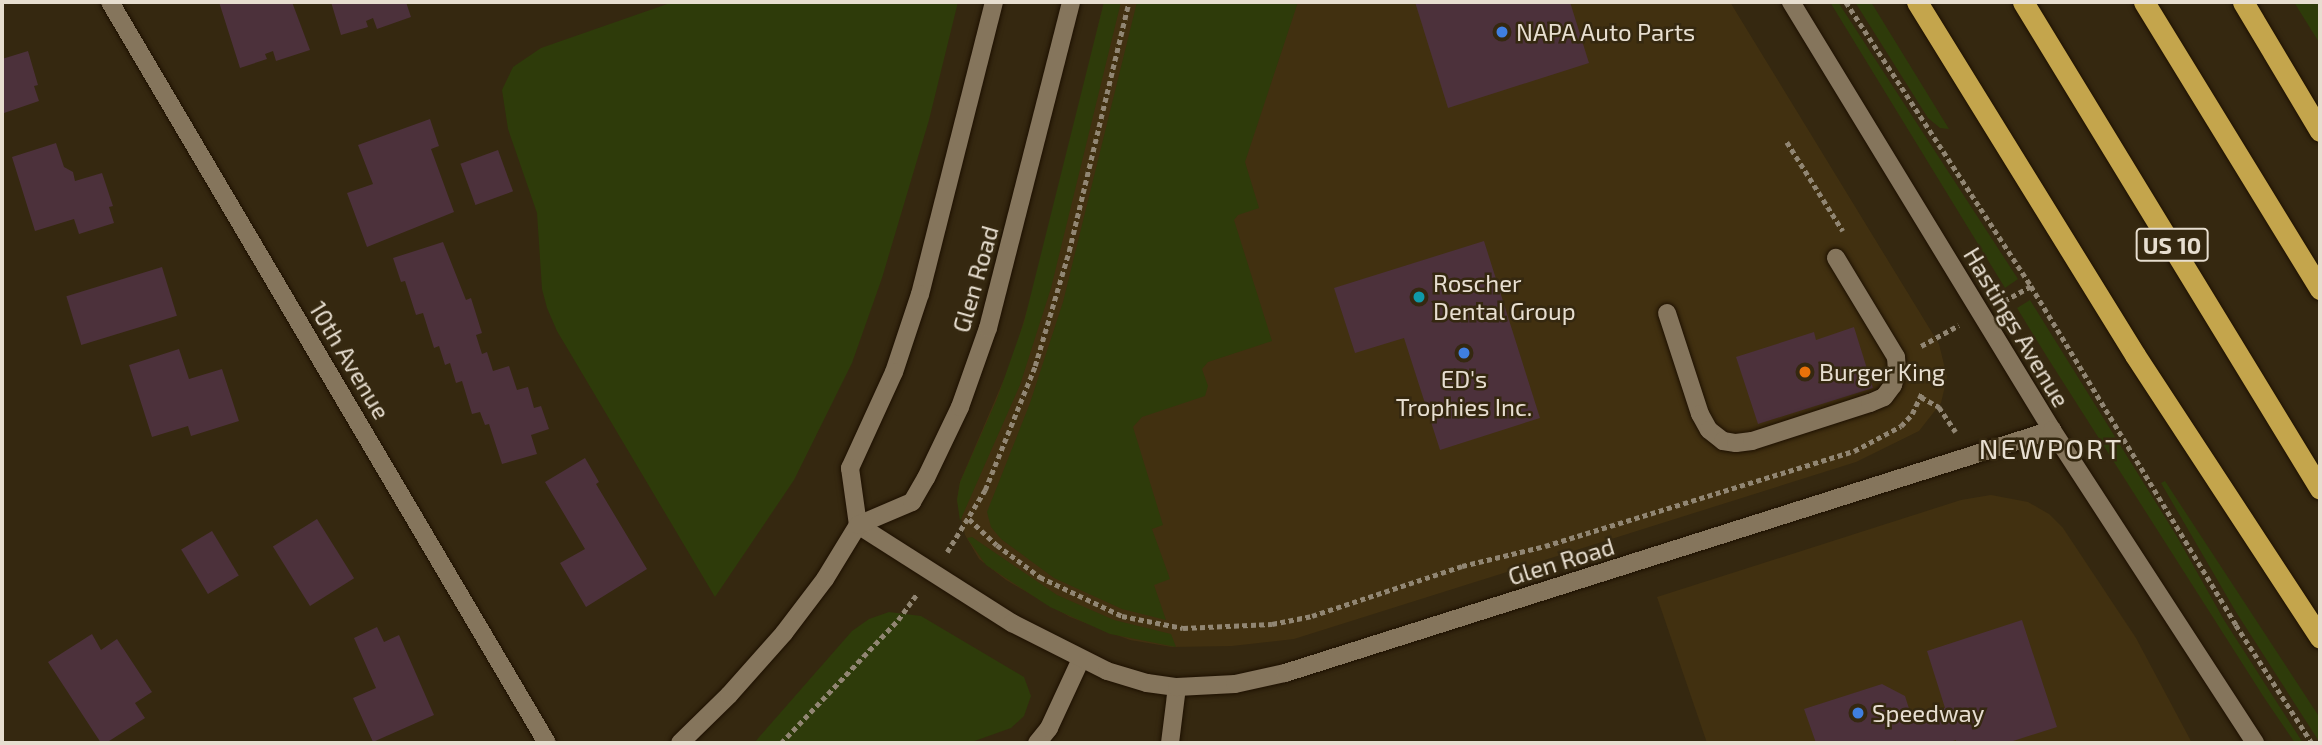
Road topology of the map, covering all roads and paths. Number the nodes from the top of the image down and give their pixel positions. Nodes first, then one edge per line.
1 (110, 2) edge
2 (994, 2) edge
3 (1072, 2) edge
4 (1129, 2) edge
5 (1791, 2) edge
6 (1846, 2) edge
7 (1917, 2) edge
8 (2023, 2) edge
9 (2144, 2) edge
10 (2243, 2) edge
11 (2320, 131) edge
12 (1787, 142) dead end
13 (1845, 233) dead end
14 (1836, 258) dead end
15 (2320, 289) edge
16 (1667, 313) dead end
17 (1921, 397) dead end
18 (2052, 430) junction
19 (1971, 457) junction
20 (2320, 488) edge
21 (1678, 506) dead end
22 (858, 525) junction
23 (898, 620) dead end
24 (2320, 638) edge
25 (1081, 659) junction
26 (1177, 687) junction
27 (547, 743) edge
28 (680, 743) edge
29 (781, 743) edge
30 (1037, 743) edge
31 (1171, 743) edge
32 (2255, 743) edge
33 (2312, 743) edge

1 - 27 street, 10th Avenue
2 - 22 street, Glen Road
3 - 22 street, Glen Road
4 - 21 path
5 - 18 street, Hastings Avenue
6 - 33 path
7 - 24 highway
8 - 20 highway, US 10
9 - 15 highway
10 - 11 highway
12 - 13 path
14 - 16 street
17 - 19 path
18 - 19 street, Glen Road
18 - 32 street, Hastings Avenue
19 - 26 street, Glen Road
22 - 25 street, Glen Road
22 - 28 street
23 - 29 path
25 - 26 street, Glen Road
25 - 30 street
26 - 31 street

